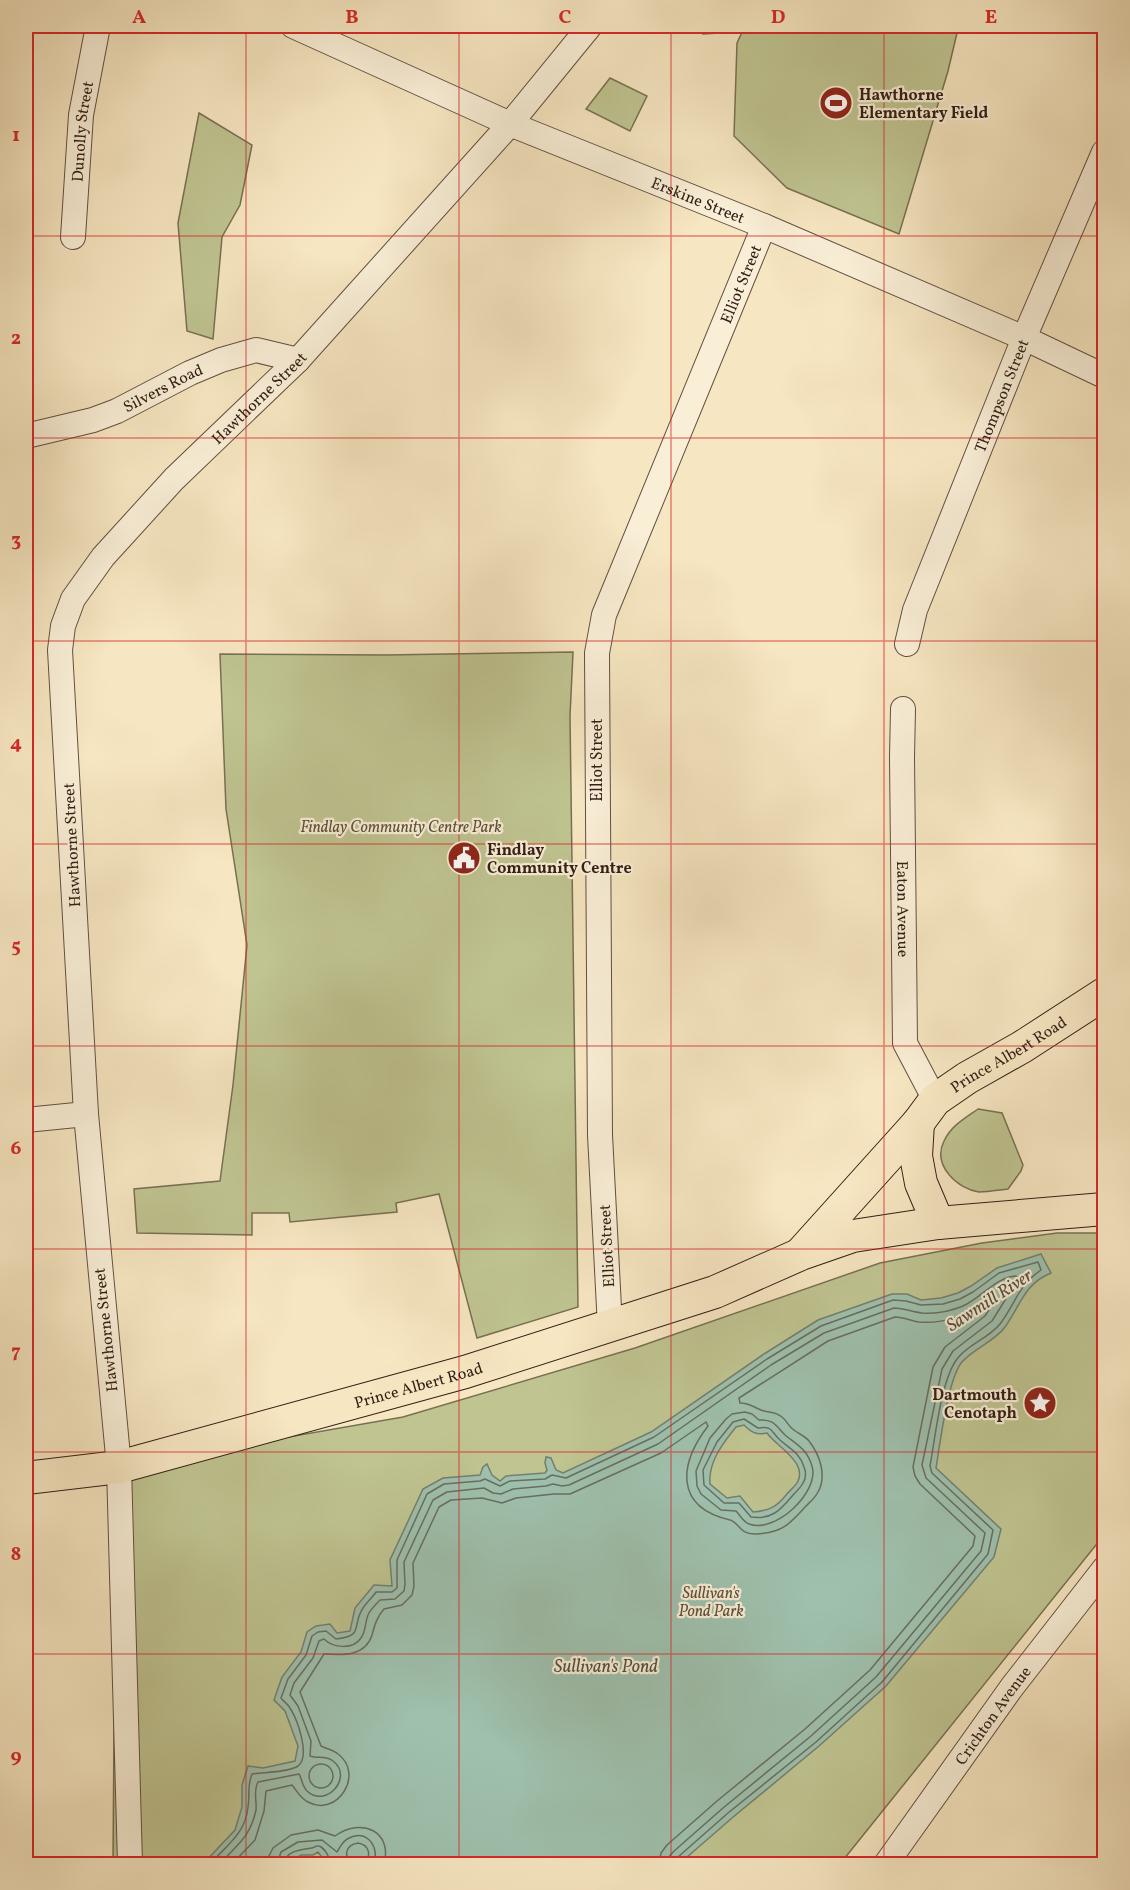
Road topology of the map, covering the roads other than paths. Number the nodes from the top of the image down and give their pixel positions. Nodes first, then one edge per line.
1 (98, 26) edge
2 (293, 26) edge
3 (590, 26) edge
4 (510, 124) junction
5 (1104, 152) edge
6 (764, 226) junction
7 (73, 237) dead end
8 (1024, 338) junction
9 (298, 360) junction
10 (1104, 376) edge
11 (26, 436) edge
12 (907, 644) dead end
13 (903, 709) dead end
14 (1104, 994) edge
15 (927, 1111) junction
16 (86, 1114) junction
17 (26, 1120) edge
18 (1104, 1209) edge
19 (938, 1223) junction
20 (801, 1254) junction
21 (610, 1327) junction
22 (119, 1467) junction
23 (26, 1478) edge
24 (1104, 1569) edge
25 (130, 1864) edge
26 (886, 1864) edge

1 - 7 street, Dunolly Street
2 - 4 street, Erskine Street
3 - 4 street, Hawthorne Street
4 - 6 street, Erskine Street
4 - 9 street, Hawthorne Street
5 - 8 street, Thompson Street
6 - 8 street, Erskine Street
6 - 21 street, Elliot Street
8 - 10 street, Erskine Street
8 - 12 street, Thompson Street
9 - 11 street, Silvers Road
9 - 16 street, Hawthorne Street
13 - 15 street, Eaton Avenue
14 - 15 main road, Prince Albert Road
15 - 19 main road
15 - 20 main road, Prince Albert Road
16 - 17 street
16 - 22 street, Hawthorne Street
18 - 19 main road, Prince Albert Road
19 - 20 main road, Prince Albert Road
20 - 21 main road, Prince Albert Road
21 - 22 main road, Prince Albert Road
22 - 23 main road, Prince Albert Road
22 - 25 street, Hawthorne Street
24 - 26 street, Crichton Avenue

